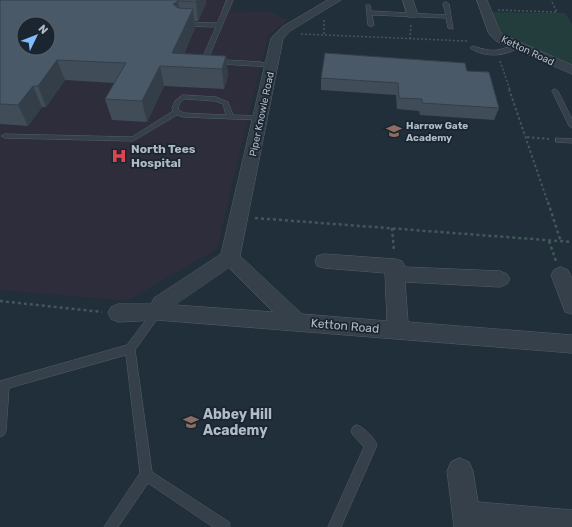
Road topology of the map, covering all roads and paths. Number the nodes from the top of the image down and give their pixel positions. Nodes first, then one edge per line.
1 (230, 0) edge
2 (333, 0) edge
3 (408, 0) edge
4 (551, 0) edge
5 (446, 4) dead end
6 (484, 5) edge
7 (368, 6) dead end
8 (370, 13) junction
9 (412, 15) junction
10 (449, 16) junction
11 (181, 24) edge
12 (220, 25) junction
13 (371, 25) dead end
14 (451, 28) dead end
15 (280, 34) junction
16 (410, 39) junction
17 (471, 41) dead end
18 (517, 46) junction
19 (473, 48) dead end
20 (499, 58) dead end
21 (271, 66) junction
22 (572, 70) edge
23 (555, 91) dead end
24 (177, 112) junction
25 (230, 117) junction
26 (260, 118) junction
27 (572, 126) edge
28 (5, 136) dead end
29 (527, 137) junction
30 (559, 140) joint
31 (572, 141) edge
32 (240, 217) junction
33 (392, 228) junction
34 (549, 240) junction
35 (561, 242) junction
36 (572, 242) edge
37 (230, 258) junction
38 (324, 261) dead end
39 (395, 270) junction
40 (500, 279) dead end
41 (566, 283) edge
42 (0, 301) edge
43 (572, 306) edge
44 (156, 312) junction
45 (118, 313) joint
46 (296, 322) junction
47 (398, 331) junction
48 (572, 344) edge
49 (130, 349) junction
50 (0, 431) edge
51 (357, 431) dead end
52 (460, 471) dead end
53 (146, 475) junction
54 (467, 521) edge
55 (572, 524) edge
56 (110, 527) edge
57 (224, 527) edge
58 (334, 527) edge

1 - 12 lane
2 - 15 street
3 - 9 street
4 - 6 path
5 - 10 lane
6 - 18 street, Ketton Road
7 - 8 lane
8 - 9 lane
8 - 13 lane
9 - 10 lane
9 - 16 path
10 - 14 lane
11 - 12 lane
12 - 21 lane
15 - 16 path
15 - 21 street, Piper Knowle Road
16 - 17 path
18 - 19 lane
18 - 22 street, Ketton Road
20 - 29 path
21 - 26 street, Piper Knowle Road
23 - 27 lane
24 - 25 lane
24 - 25 lane
24 - 28 lane
25 - 26 lane
26 - 32 street, Piper Knowle Road
29 - 30 path
29 - 35 path
30 - 31 lane
32 - 33 path
32 - 37 street, Piper Knowle Road
33 - 34 path
33 - 39 path
34 - 35 path
34 - 41 path
35 - 36 path
37 - 44 street
37 - 46 street
38 - 39 street
39 - 40 street
39 - 47 street
41 - 43 street
42 - 45 path
44 - 45 street, Ketton Road
44 - 46 street, Ketton Road
44 - 49 lane
46 - 47 street, Ketton Road
47 - 48 street, Ketton Road
49 - 50 lane
49 - 53 lane
51 - 58 lane
52 - 54 street
53 - 56 lane
53 - 57 lane
54 - 55 street

